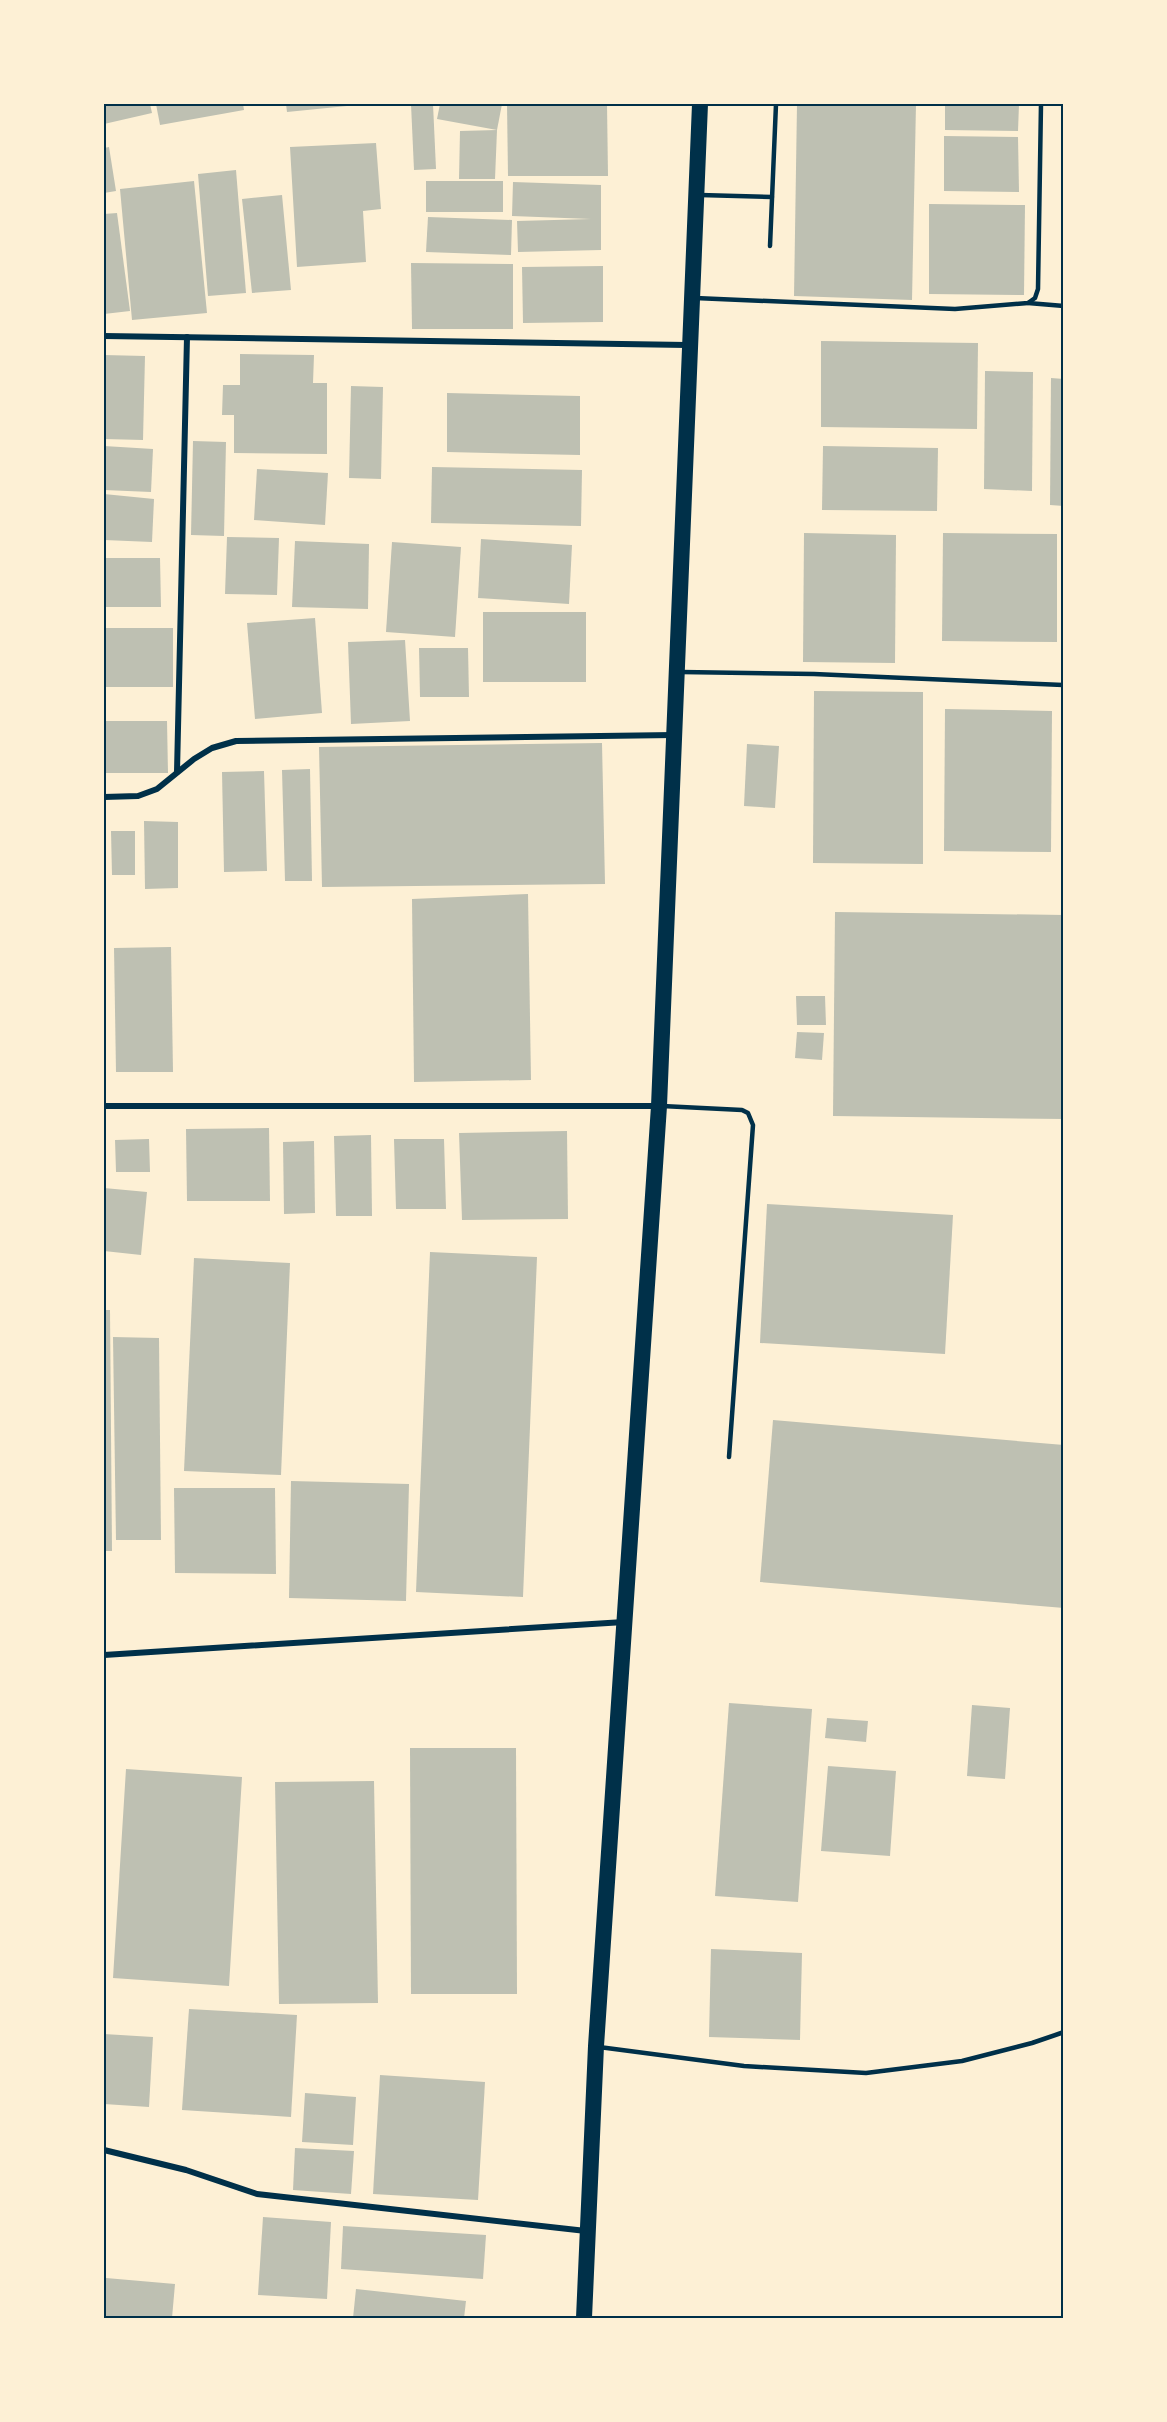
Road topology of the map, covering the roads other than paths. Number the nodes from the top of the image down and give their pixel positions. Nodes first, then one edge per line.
1 (700, 104) edge
2 (776, 104) edge
3 (1041, 104) edge
4 (697, 195) junction
5 (772, 197) junction
6 (770, 246) dead end
7 (692, 298) junction
8 (1028, 303) junction
9 (1064, 306) edge
10 (104, 336) edge
11 (188, 337) junction
12 (691, 345) junction
13 (676, 672) junction
14 (1063, 685) edge
15 (675, 735) junction
16 (177, 772) junction
17 (104, 797) edge
18 (104, 1106) edge
19 (659, 1106) junction
20 (729, 1457) dead end
21 (624, 1622) junction
22 (104, 1655) edge
23 (1064, 2032) edge
24 (596, 2046) junction
25 (104, 2150) edge
26 (587, 2231) junction
27 (584, 2319) edge

1 - 4 highway
2 - 5 lane
3 - 8 lane
4 - 5 lane
4 - 7 highway
5 - 6 lane
7 - 8 lane
7 - 12 highway
8 - 9 lane
10 - 11 street
11 - 12 street
11 - 16 street
12 - 13 highway
13 - 14 lane
13 - 15 highway
15 - 16 street
15 - 19 highway
16 - 17 street
18 - 19 street
19 - 20 lane
19 - 21 highway
21 - 22 street
21 - 24 highway
23 - 24 lane
24 - 26 highway
25 - 26 street
26 - 27 highway

